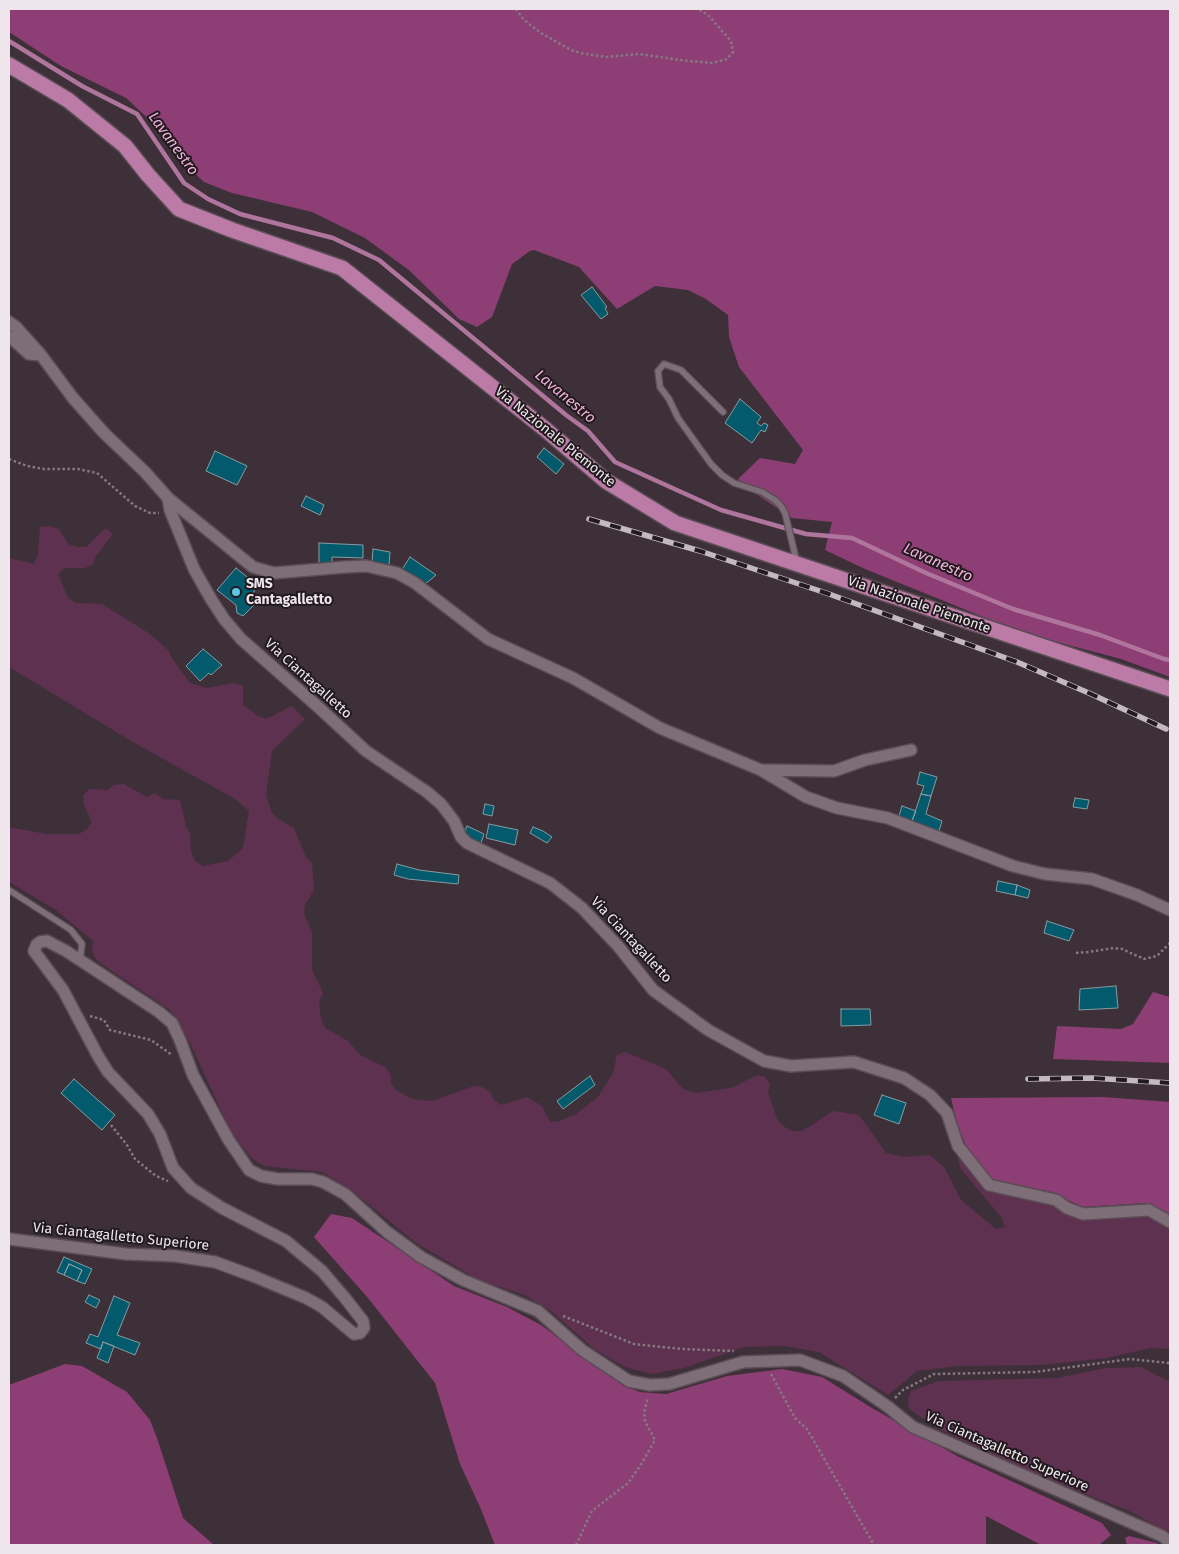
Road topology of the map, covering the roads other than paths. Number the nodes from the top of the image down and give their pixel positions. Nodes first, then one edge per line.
1 (9, 65) edge
2 (9, 322) edge
3 (9, 336) edge
4 (42, 355) junction
5 (723, 412) dead end
6 (168, 498) junction
7 (796, 558) junction
8 (1170, 689) edge
9 (911, 750) dead end
10 (761, 770) junction
11 (9, 890) edge
12 (1170, 910) edge
13 (80, 960) junction
14 (1170, 1222) edge
15 (9, 1239) edge
16 (1170, 1542) edge

1 - 7 main road, Via Nazionale Piemonte
2 - 4 street
3 - 4 street
4 - 6 street
5 - 7 lane
6 - 10 street
6 - 14 street, Via Ciantagalletto
7 - 8 main road, Via Nazionale Piemonte
9 - 10 street
10 - 12 street
11 - 13 lane
13 - 15 street, Via Ciantagalletto Superiore
13 - 16 street, Via Ciantagalletto Superiore

